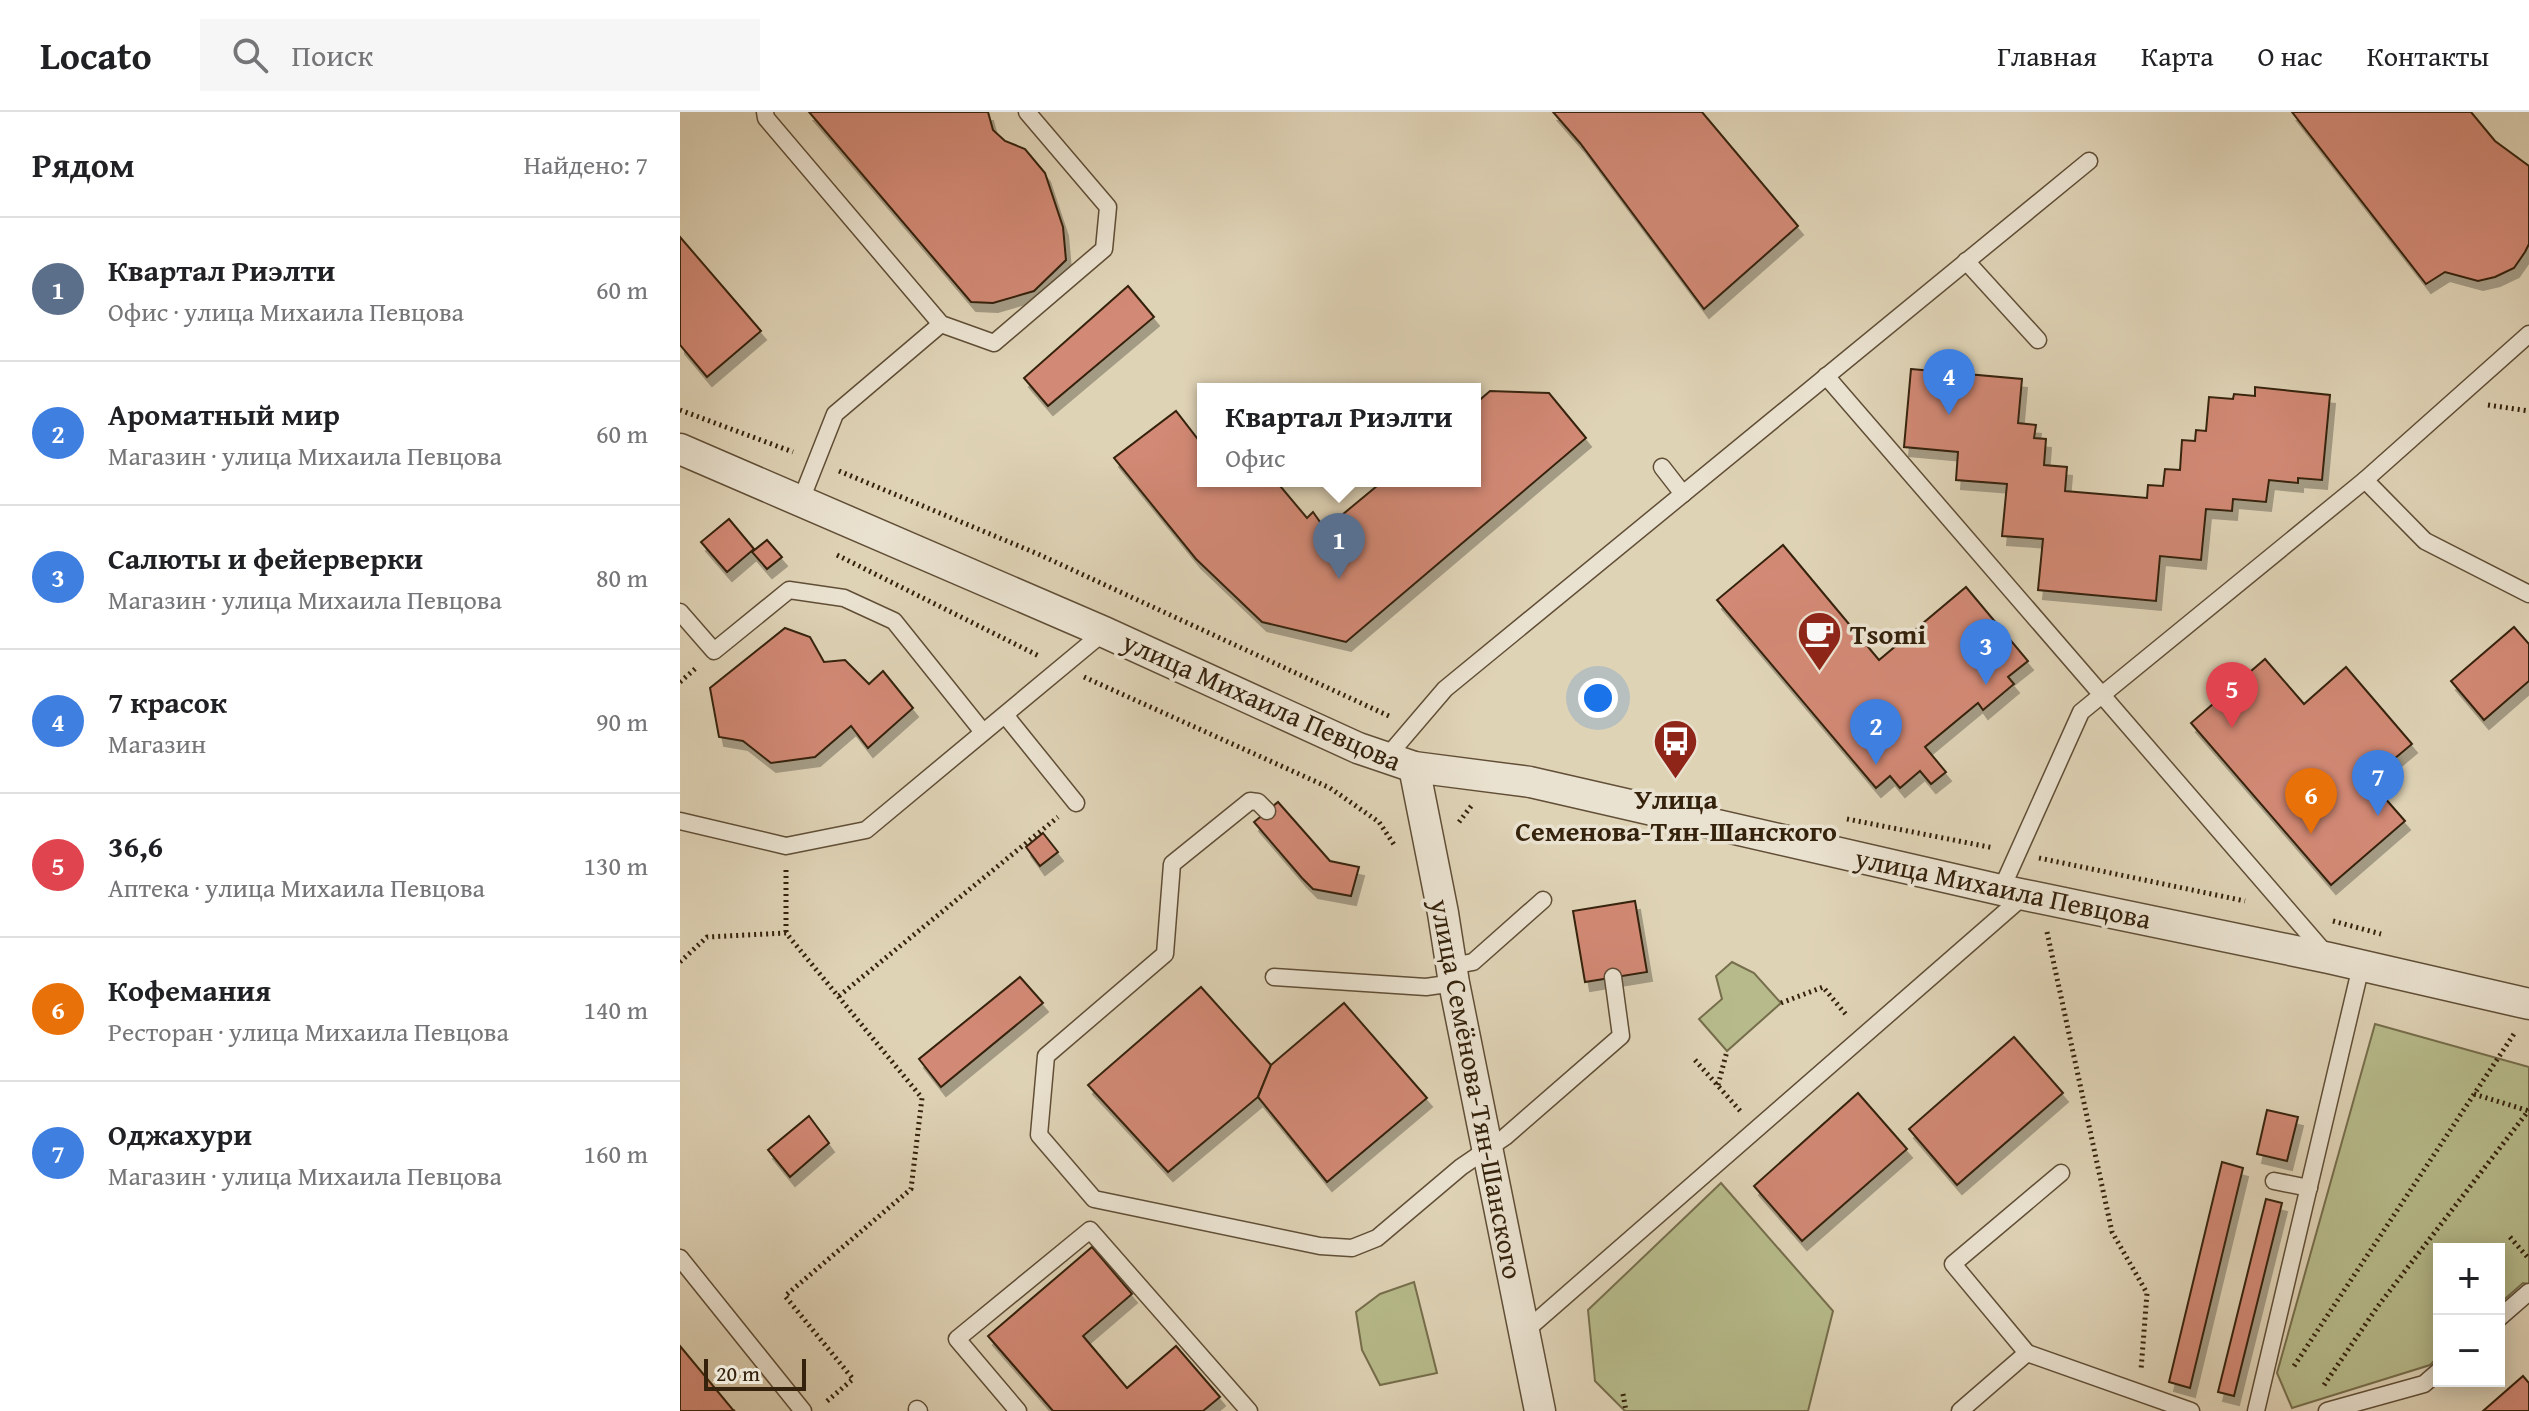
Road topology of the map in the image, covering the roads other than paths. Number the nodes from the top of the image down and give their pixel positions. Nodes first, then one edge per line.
1 (765, 112) edge
2 (1027, 112) edge
3 (2089, 161) dead end
4 (1966, 261) junction
5 (941, 324) junction
6 (2529, 334) edge
7 (2038, 340) dead end
8 (1826, 376) junction
9 (680, 449) edge
10 (1662, 467) dead end
11 (2365, 480) junction
12 (1683, 494) junction
13 (801, 500) junction
14 (2529, 594) edge
15 (680, 612) edge
16 (1104, 632) junction
17 (2100, 695) junction
18 (1005, 715) junction
19 (983, 732) junction
20 (1400, 762) junction
21 (1076, 803) road end
22 (1267, 811) dead end
23 (680, 821) edge
24 (2014, 892) junction
25 (1543, 900) dead end
26 (2329, 958) junction
27 (2361, 966) junction
28 (1452, 974) junction
29 (1274, 977) dead end
30 (1613, 977) dead end
31 (2529, 1004) edge
32 (1487, 1149) junction
33 (2061, 1173) dead end
34 (2274, 1181) dead end
35 (2309, 1188) junction
36 (680, 1258) edge
37 (2529, 1292) edge
38 (2502, 1315) edge
39 (1524, 1332) junction
40 (2027, 1353) junction
41 (2433, 1376) edge
42 (803, 1411) edge
43 (1018, 1411) edge
44 (1249, 1411) edge
45 (1540, 1411) edge
46 (1960, 1411) edge
47 (2191, 1411) edge
48 (2256, 1411) edge
49 (2327, 1411) edge

1 - 5 lane
2 - 5 lane
3 - 4 lane
4 - 7 lane
4 - 8 lane
5 - 13 lane
6 - 11 lane
8 - 12 lane
8 - 17 lane
9 - 13 street, улица Михаила Певцова
10 - 12 lane
11 - 14 lane
11 - 17 lane
12 - 20 lane
13 - 16 street, улица Михаила Певцова
15 - 19 lane
16 - 18 lane
16 - 20 street, улица Михаила Певцова
17 - 24 lane
17 - 26 lane
18 - 19 lane
18 - 21 lane
19 - 23 lane
20 - 24 street, улица Михаила Певцова
20 - 28 street, улица Семёнова-Тян-Шанского
22 - 32 lane
24 - 26 street, улица Михаила Певцова
24 - 39 lane
25 - 28 lane
26 - 27 street, улица Михаила Певцова
27 - 31 street, улица Михаила Певцова
27 - 35 lane
28 - 29 lane
28 - 32 street, улица Семёнова-Тян-Шанского
30 - 32 lane
32 - 39 street, улица Семёнова-Тян-Шанского
33 - 40 lane
34 - 35 lane
35 - 48 lane
36 - 42 lane
37 - 38 lane
39 - 45 street, улица Семёнова-Тян-Шанского
40 - 46 lane
40 - 47 lane
41 - 49 lane
43 - 44 lane

